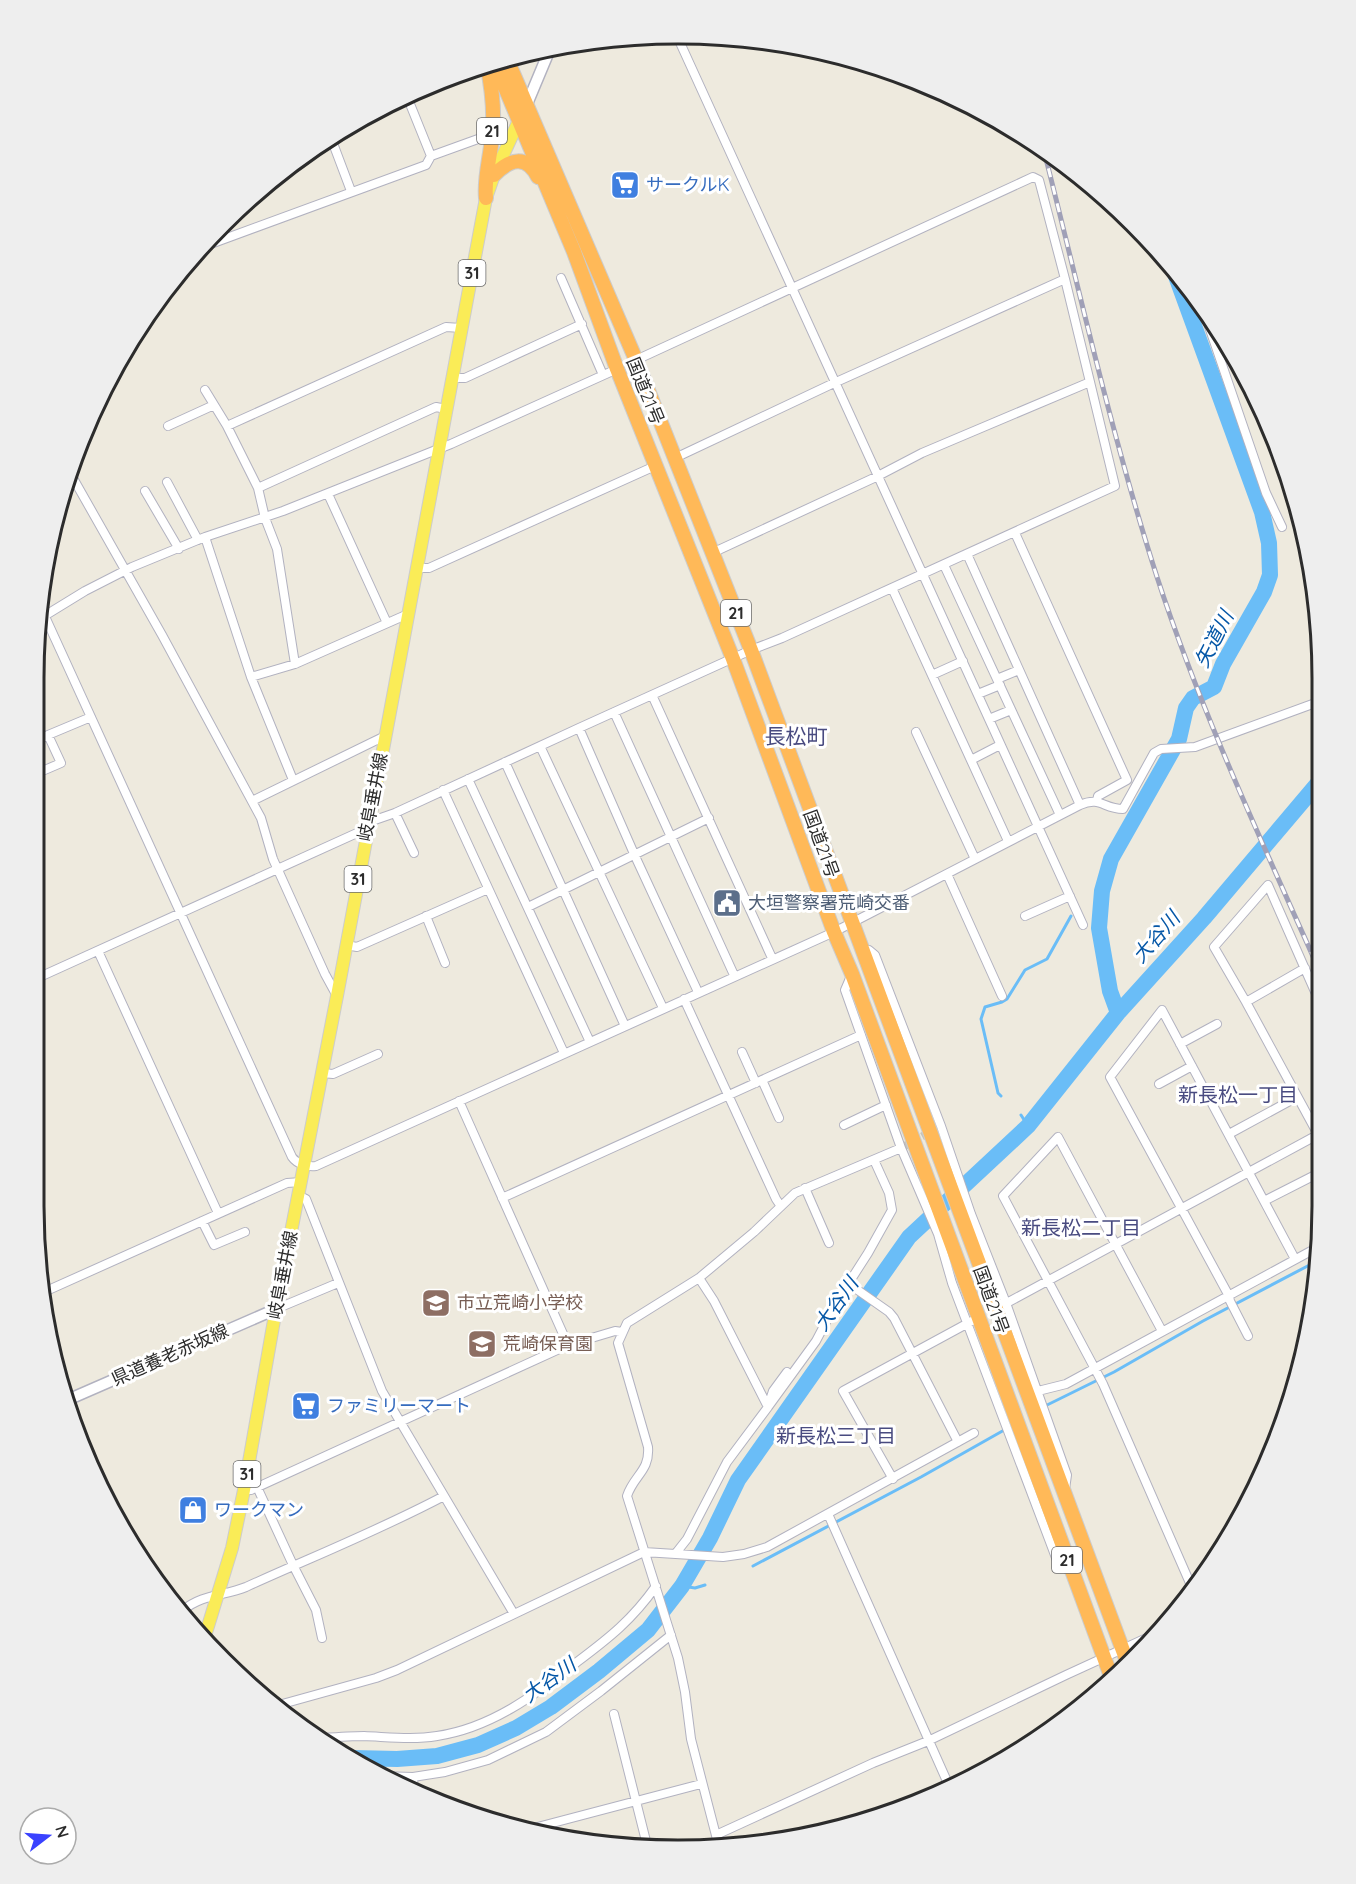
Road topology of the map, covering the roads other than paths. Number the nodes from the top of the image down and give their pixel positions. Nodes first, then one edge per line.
1 (681, 44) edge
2 (546, 58) edge
3 (510, 66) edge
4 (498, 70) edge
5 (489, 73) edge
6 (410, 103) edge
7 (527, 104) junction
8 (519, 120) junction
9 (492, 138) junction
10 (334, 145) edge
11 (431, 156) junction
12 (494, 175) junction
13 (351, 191) junction
14 (486, 198) junction
15 (218, 241) edge
16 (574, 252) junction
17 (561, 278) dead end
18 (1065, 279) junction
19 (791, 289) junction
20 (582, 324) junction
21 (461, 328) junction
22 (1212, 335) edge
23 (636, 360) junction
24 (617, 369) junction
25 (603, 375) junction
26 (453, 378) junction
27 (1090, 382) junction
28 (834, 383) junction
29 (205, 390) dead end
30 (214, 405) junction
31 (446, 409) junction
32 (168, 426) dead end
33 (227, 426) junction
34 (439, 449) junction
35 (675, 458) junction
36 (656, 466) junction
37 (876, 477) junction
38 (75, 481) edge
39 (167, 482) dead end
40 (258, 488) junction
41 (145, 491) dead end
42 (328, 494) junction
43 (265, 518) junction
44 (1282, 527) dead end
45 (1015, 533) junction
46 (202, 539) junction
47 (178, 549) junction
48 (712, 553) junction
49 (967, 554) junction
50 (944, 565) junction
51 (417, 568) junction
52 (126, 571) junction
53 (922, 575) junction
54 (892, 588) junction
55 (47, 613) edge
56 (408, 614) junction
57 (46, 622) edge
58 (387, 623) junction
59 (751, 650) junction
60 (733, 659) junction
61 (963, 661) junction
62 (295, 664) junction
63 (1019, 670) junction
64 (932, 675) junction
65 (251, 677) junction
66 (999, 682) junction
67 (978, 694) junction
68 (652, 695) junction
69 (1312, 704) edge
70 (1011, 710) junction
71 (614, 712) junction
72 (91, 717) junction
73 (989, 719) junction
74 (579, 728) junction
75 (916, 732) dead end
76 (48, 735) junction
77 (385, 736) junction
78 (44, 737) edge
79 (1000, 744) junction
80 (540, 746) junction
81 (971, 759) junction
82 (505, 762) junction
83 (44, 770) edge
84 (468, 779) junction
85 (293, 780) junction
86 (443, 790) junction
87 (252, 801) junction
88 (1097, 801) junction
89 (1080, 805) junction
90 (395, 813) junction
91 (1060, 815) junction
92 (709, 818) junction
93 (368, 825) junction
94 (1038, 827) junction
95 (672, 837) junction
96 (1008, 842) junction
97 (414, 853) dead end
98 (635, 856) junction
99 (975, 859) junction
100 (278, 870) junction
101 (600, 873) junction
102 (947, 874) junction
103 (488, 889) junction
104 (563, 890) junction
105 (1070, 896) junction
106 (528, 907) junction
107 (180, 913) junction
108 (426, 916) junction
109 (1025, 916) dead end
110 (851, 923) junction
111 (1083, 925) dead end
112 (834, 932) junction
113 (346, 945) junction
114 (98, 951) junction
115 (772, 958) junction
116 (445, 963) dead end
117 (1305, 968) junction
118 (852, 974) junction
119 (44, 975) edge
120 (734, 975) junction
121 (1312, 984) edge
122 (698, 992) junction
123 (337, 996) junction
124 (1002, 996) dead end
125 (684, 999) junction
126 (1246, 1002) junction
127 (663, 1008) junction
128 (1217, 1024) dead end
129 (625, 1026) junction
130 (861, 1035) junction
131 (590, 1042) junction
132 (1180, 1044) junction
133 (741, 1052) dead end
134 (564, 1053) junction
135 (378, 1054) dead end
136 (1192, 1066) junction
137 (322, 1073) junction
138 (759, 1081) junction
139 (1159, 1084) dead end
140 (728, 1095) junction
141 (1298, 1098) junction
142 (459, 1101) junction
143 (886, 1105) junction
144 (779, 1118) dead end
145 (1312, 1122) edge
146 (844, 1125) dead end
147 (1228, 1134) junction
148 (1312, 1140) edge
149 (901, 1148) junction
150 (874, 1160) junction
151 (304, 1165) junction
152 (1248, 1171) junction
153 (1312, 1177) edge
154 (805, 1188) junction
155 (299, 1189) junction
156 (926, 1189) junction
157 (502, 1198) junction
158 (1264, 1201) junction
159 (780, 1204) junction
160 (1183, 1208) junction
161 (218, 1213) junction
162 (966, 1214) junction
163 (202, 1221) junction
164 (941, 1229) junction
165 (245, 1232) dead end
166 (829, 1243) dead end
167 (1115, 1243) junction
168 (1311, 1251) edge
169 (1296, 1259) junction
170 (699, 1278) junction
171 (1047, 1279) junction
172 (338, 1283) junction
173 (851, 1286) junction
174 (49, 1290) edge
175 (1230, 1298) junction
176 (1004, 1304) junction
177 (276, 1309) junction
178 (970, 1322) junction
179 (1162, 1330) junction
180 (622, 1332) junction
181 (1248, 1336) dead end
182 (568, 1345) junction
183 (912, 1355) junction
184 (1096, 1371) junction
185 (1038, 1391) junction
186 (73, 1397) edge
187 (768, 1407) junction
188 (1010, 1418) junction
189 (399, 1422) junction
190 (974, 1433) dead end
191 (958, 1442) junction
192 (892, 1479) junction
193 (257, 1487) junction
194 (244, 1490) junction
195 (1064, 1492) junction
196 (444, 1496) junction
197 (828, 1514) junction
198 (644, 1552) junction
199 (680, 1553) junction
200 (293, 1565) junction
201 (1072, 1572) junction
202 (1189, 1581) edge
203 (656, 1588) junction
204 (220, 1593) junction
205 (188, 1608) edge
206 (514, 1614) junction
207 (207, 1631) edge
208 (670, 1632) junction
209 (322, 1638) dead end
210 (1139, 1641) edge
211 (1123, 1649) junction
212 (1125, 1656) edge
213 (1104, 1658) junction
214 (1109, 1671) edge
215 (285, 1703) edge
216 (614, 1714) dead end
217 (331, 1738) edge
218 (928, 1741) junction
219 (401, 1777) edge
220 (413, 1777) junction
221 (947, 1781) edge
222 (413, 1782) edge
223 (701, 1784) junction
224 (638, 1802) junction
225 (543, 1826) edge
226 (716, 1835) junction
227 (646, 1839) edge
228 (717, 1839) edge

1 - 19 street
2 - 7 main road
3 - 7 highway, 国道21号 / 21
4 - 8 highway, 国道21号 / 21
5 - 9 highway, 21
6 - 11 street
7 - 8 main road, 岐阜垂井線 / 31
7 - 23 highway, 国道21号 / 21
8 - 12 main road, 岐阜垂井線 / 31
8 - 16 highway, 国道21号 / 21
9 - 11 street
9 - 14 highway, 21
10 - 13 street
11 - 13 street
12 - 14 main road, 岐阜垂井線 / 31
12 - 16 highway, 21
13 - 15 street
14 - 21 main road, 岐阜垂井線 / 31
16 - 24 highway, 国道21号 / 21
17 - 20 street
18 - 19 street
18 - 27 street
18 - 28 street
19 - 23 street
19 - 28 street
20 - 25 street
20 - 26 street
21 - 26 main road, 岐阜垂井線 / 31
21 - 33 street
22 - 44 street
23 - 35 highway, 国道21号 / 21
24 - 25 street
24 - 36 highway, 国道21号 / 21
25 - 34 street
26 - 31 main road, 岐阜垂井線 / 31
27 - 37 street
27 - 45 street
28 - 35 street
28 - 37 street
29 - 30 street
30 - 32 street
30 - 33 street
31 - 34 main road, 岐阜垂井線 / 31
31 - 40 street
33 - 40 street
34 - 42 street
34 - 51 main road, 岐阜垂井線 / 31
35 - 48 highway, 国道21号 / 21
36 - 51 street
36 - 60 highway, 国道21号 / 21
37 - 48 street
37 - 53 street
38 - 52 street
39 - 46 street
40 - 43 street
41 - 47 street
42 - 43 street
42 - 58 street
43 - 46 street
43 - 62 street
45 - 49 street
45 - 88 street
46 - 47 street
46 - 65 street
47 - 52 street
48 - 59 highway, 国道21号 / 21
49 - 50 street
49 - 63 street
50 - 53 street
50 - 66 street
51 - 56 main road, 岐阜垂井線 / 31
52 - 55 street
52 - 87 street
53 - 54 street
53 - 61 street
54 - 59 street
54 - 64 street
56 - 58 street
56 - 77 main road, 岐阜垂井線 / 31
57 - 72 street
58 - 62 street
59 - 60 street
59 - 110 highway, 国道21号 / 21
60 - 68 street
60 - 112 highway, 国道21号 / 21
61 - 64 street
61 - 67 street
62 - 65 street
63 - 66 street
63 - 89 street
64 - 81 street
65 - 85 street
66 - 67 street
66 - 70 street
67 - 73 street
68 - 71 street
68 - 92 street
69 - 88 street
70 - 73 street
70 - 91 street
71 - 74 street
71 - 95 street
72 - 76 street
72 - 107 street
73 - 79 street
74 - 80 street
74 - 98 street
75 - 99 street
76 - 78 street
76 - 83 street
77 - 85 street
77 - 93 main road, 岐阜垂井線 / 31
79 - 81 street
79 - 94 street
80 - 82 street
80 - 101 street
81 - 96 street
82 - 84 street
82 - 104 street
84 - 86 street
84 - 106 street
85 - 87 street
86 - 90 street
86 - 103 street
87 - 100 street
88 - 89 street
89 - 91 street
90 - 93 street
90 - 97 street
91 - 94 street
92 - 95 street
92 - 115 street
93 - 100 street
93 - 113 main road, 岐阜垂井線 / 31
94 - 96 street
94 - 105 street
95 - 98 street
95 - 120 street
96 - 99 street
98 - 101 street
98 - 122 street
99 - 102 street
100 - 107 street
100 - 123 street
101 - 104 street
101 - 127 street
102 - 110 street
102 - 124 street
103 - 108 street
103 - 134 street
104 - 106 street
104 - 129 street
105 - 109 street
105 - 111 street
106 - 131 street
107 - 114 street
107 - 151 street
108 - 113 street
108 - 116 street
110 - 112 street
110 - 162 highway, 国道21号 / 21
112 - 115 street
112 - 118 highway, 国道21号 / 21
113 - 123 main road, 岐阜垂井線 / 31
114 - 119 street
114 - 161 street
115 - 120 street
117 - 121 street
117 - 126 street
117 - 126 street
118 - 130 street
118 - 156 highway, 国道21号 / 21
120 - 122 street
122 - 125 street
123 - 137 main road, 岐阜垂井線 / 31
125 - 127 street
125 - 140 street
126 - 141 street
127 - 129 street
128 - 132 street
129 - 131 street
130 - 138 street
130 - 143 street
131 - 134 street
132 - 136 street
132 - 160 street
133 - 138 street
134 - 142 street
135 - 137 street
136 - 139 street
136 - 147 street
137 - 151 main road, 岐阜垂井線 / 31
138 - 140 street
138 - 144 street
140 - 157 street
140 - 159 street
141 - 145 street
141 - 147 street
142 - 151 street
142 - 157 street
143 - 146 street
143 - 149 street
147 - 152 street
148 - 152 street
149 - 150 street
149 - 156 street
150 - 154 street
150 - 173 street
151 - 155 main road, 岐阜垂井線 / 31
152 - 158 street
152 - 160 street
153 - 158 street
154 - 159 street
154 - 166 street
155 - 161 street
155 - 172 street
155 - 177 main road, 岐阜垂井線 / 31
156 - 164 highway, 国道21号 / 21
157 - 182 street
158 - 169 street
159 - 170 street
160 - 167 street
160 - 175 street
161 - 163 street
162 - 176 street
162 - 195 highway, 国道21号 / 21
163 - 165 street
163 - 174 street
164 - 178 street
164 - 188 highway, 国道21号 / 21
167 - 171 street
167 - 171 street
167 - 179 street
168 - 169 street
169 - 175 street
170 - 180 street
170 - 187 street
171 - 176 street
171 - 184 street
172 - 177 street
172 - 189 street
173 - 183 street
173 - 187 street
175 - 179 street
175 - 181 street
176 - 185 street
177 - 186 main road, 県道養老赤坂線
177 - 194 main road, 岐阜垂井線 / 31
178 - 183 street
178 - 188 street
179 - 184 street
180 - 182 street
180 - 198 street
182 - 189 street
183 - 191 street
183 - 192 street
184 - 185 street
184 - 202 street
185 - 195 street
187 - 199 street
188 - 201 highway, 国道21号 / 21
188 - 201 street
189 - 193 street
189 - 196 street
190 - 191 street
191 - 192 street
192 - 197 street
193 - 194 street
193 - 200 street
194 - 204 main road, 岐阜垂井線 / 31
195 - 211 highway, 国道21号 / 21
196 - 200 street
196 - 206 street
197 - 199 street
197 - 218 street
198 - 199 street
198 - 203 street
198 - 206 street
200 - 204 street
200 - 209 street
201 - 213 highway, 国道21号 / 21
203 - 208 street
203 - 217 street
204 - 205 street
204 - 207 main road, 岐阜垂井線 / 31
206 - 215 street
208 - 220 street
208 - 223 street
210 - 211 street
211 - 212 highway, 国道21号 / 21
211 - 213 street
213 - 214 highway, 国道21号 / 21
213 - 218 street
216 - 224 street
218 - 221 street
218 - 226 street
219 - 220 street
220 - 222 street
223 - 224 street
223 - 226 street
224 - 225 street
224 - 227 street
226 - 228 street

